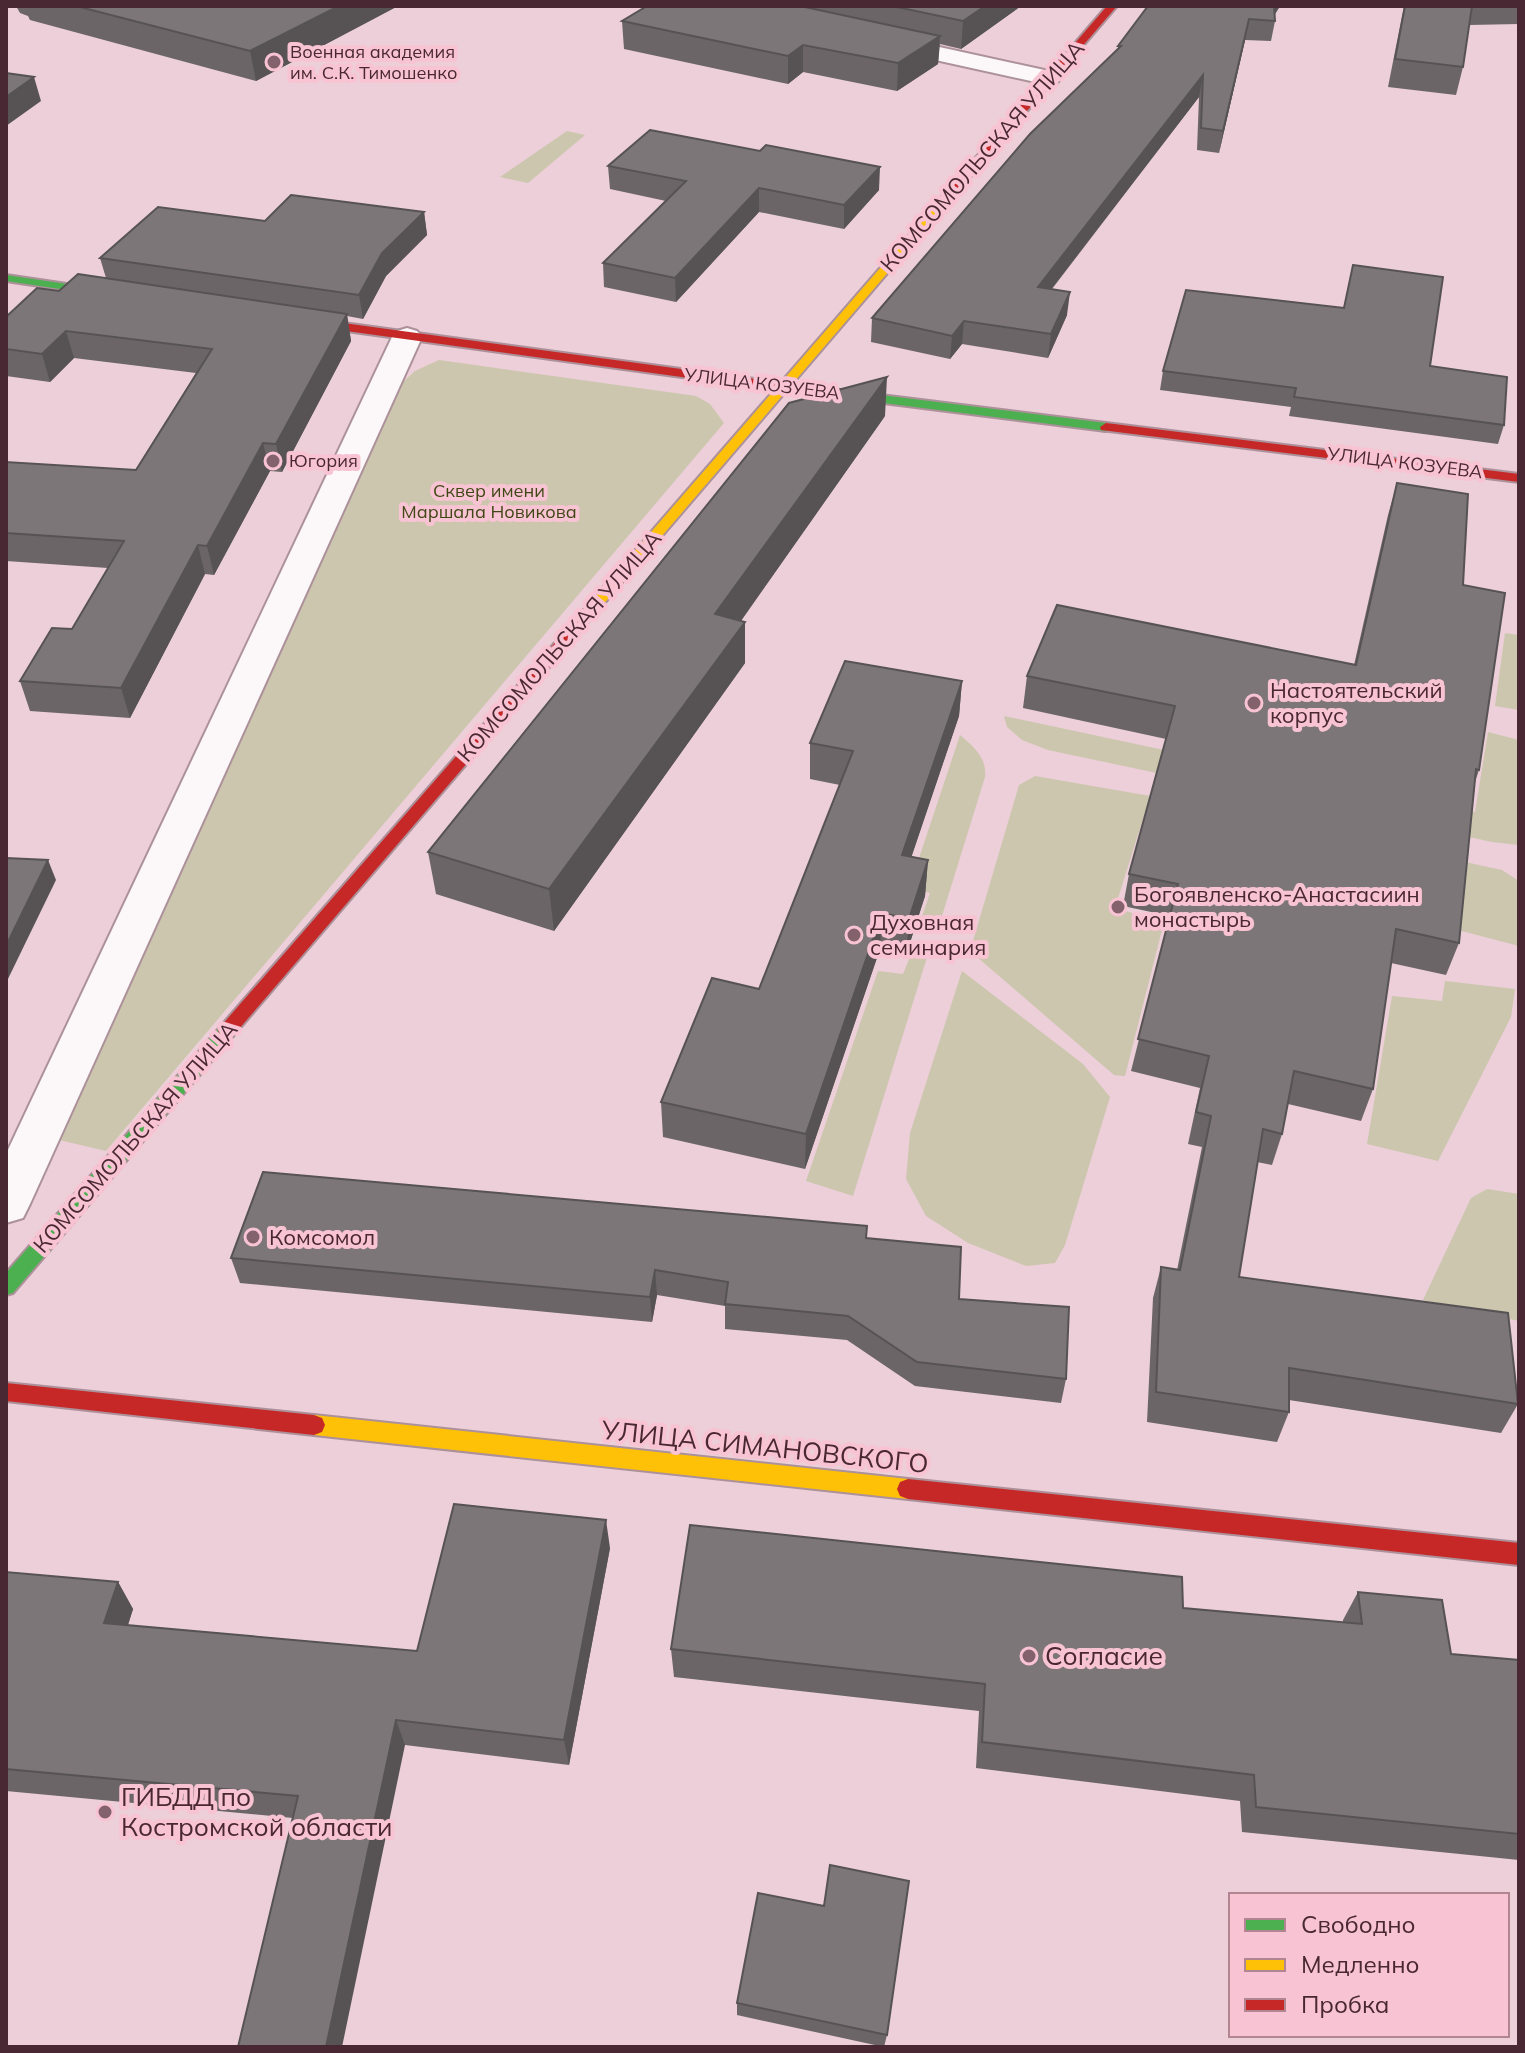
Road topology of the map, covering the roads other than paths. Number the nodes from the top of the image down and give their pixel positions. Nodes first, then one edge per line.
1 (1112, 6) edge
2 (860, 36) edge
3 (1049, 78) junction
4 (6, 278) edge
5 (145, 299) edge
6 (268, 317) edge
7 (407, 337) junction
8 (782, 387) junction
9 (1519, 478) edge
10 (6, 1204) edge
11 (6, 1287) edge
12 (6, 1392) edge
13 (1519, 1554) edge

1 - 3 street, КОМСОМОЛЬСКАЯ УЛИЦА
2 - 3 street
3 - 8 street, КОМСОМОЛЬСКАЯ УЛИЦА
4 - 5 street
6 - 7 street, УЛИЦА КОЗУЕВА
7 - 8 street, УЛИЦА КОЗУЕВА
7 - 10 street
8 - 9 street, УЛИЦА КОЗУЕВА
8 - 11 street, КОМСОМОЛЬСКАЯ УЛИЦА
12 - 13 street, УЛИЦА СИМАНОВСКОГО

